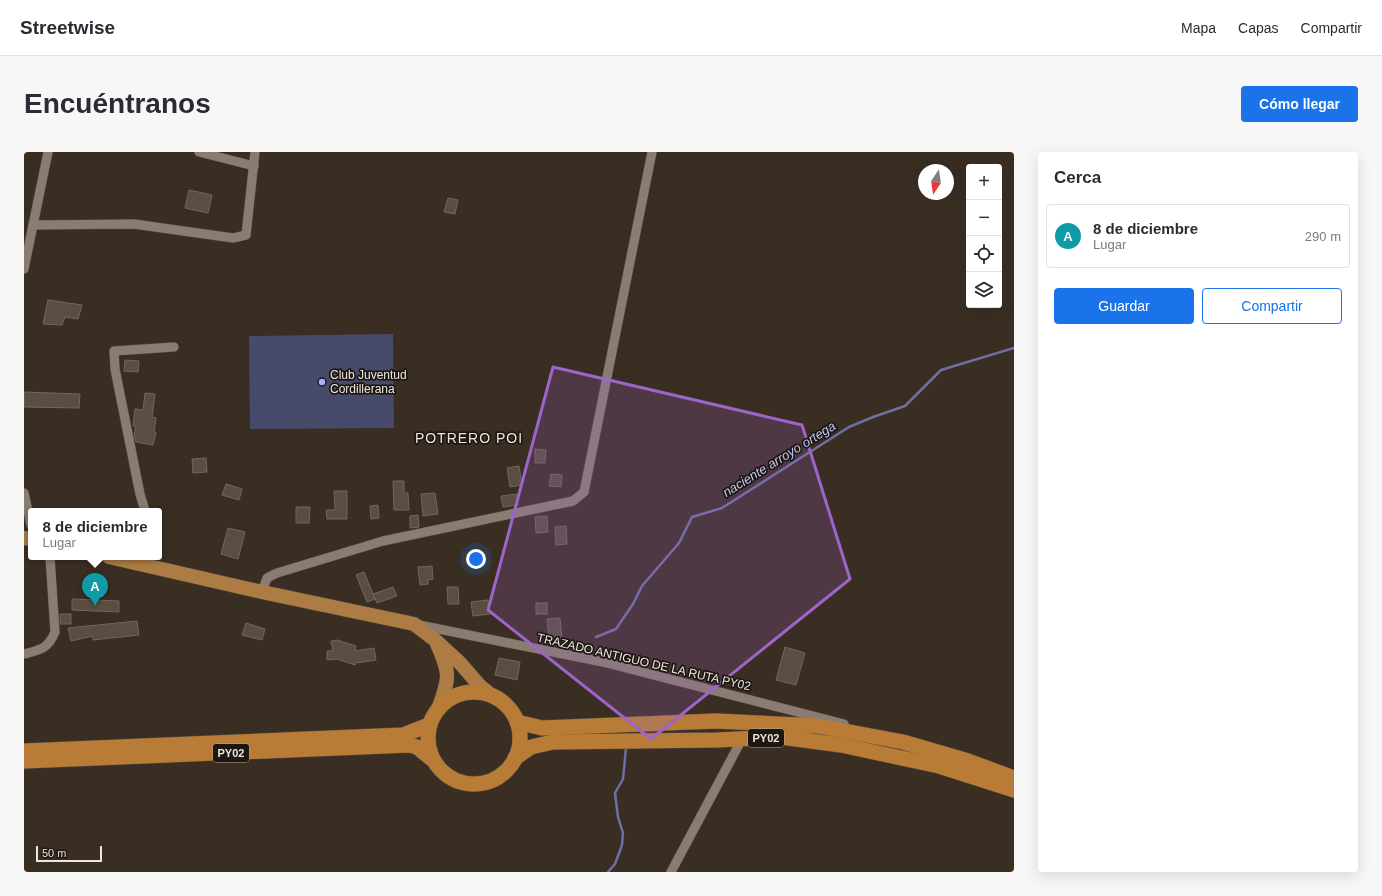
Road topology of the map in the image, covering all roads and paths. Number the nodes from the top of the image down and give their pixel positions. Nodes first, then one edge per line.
1 (48, 152) edge
2 (199, 152) edge
3 (255, 152) edge
4 (652, 152) edge
5 (254, 166) junction
6 (33, 225) junction
7 (24, 270) edge
8 (174, 347) dead end
9 (24, 493) edge
10 (144, 508) edge
11 (28, 511) edge
12 (50, 560) edge
13 (146, 561) edge
14 (262, 592) junction
15 (414, 624) junction
16 (435, 640) junction
17 (24, 654) edge
18 (491, 695) junction
19 (439, 707) junction
20 (517, 722) junction
21 (844, 724) dead end
22 (429, 725) junction
23 (742, 739) junction
24 (24, 750) edge
25 (515, 758) junction
26 (433, 760) junction
27 (24, 762) edge
28 (1014, 778) edge
29 (1014, 790) edge
30 (671, 872) edge

1 - 6 street
2 - 5 street
3 - 5 street
4 - 14 street
5 - 6 street
6 - 7 street
8 - 10 street
9 - 11 street
12 - 17 street
13 - 14 main road
14 - 15 main road
15 - 16 main road
15 - 21 street, TRAZADO ANTIGUO DE LA RUTA PY02
16 - 18 main road
16 - 19 main road
18 - 19 highway, PY02
18 - 20 highway, PY02
19 - 22 highway, PY02
20 - 25 highway, PY02
20 - 28 highway, PY02
22 - 24 highway, PY02
22 - 26 highway, PY02
23 - 25 highway, PY02
23 - 29 highway, PY02
23 - 30 street
25 - 26 highway, PY02
26 - 27 highway, PY02

